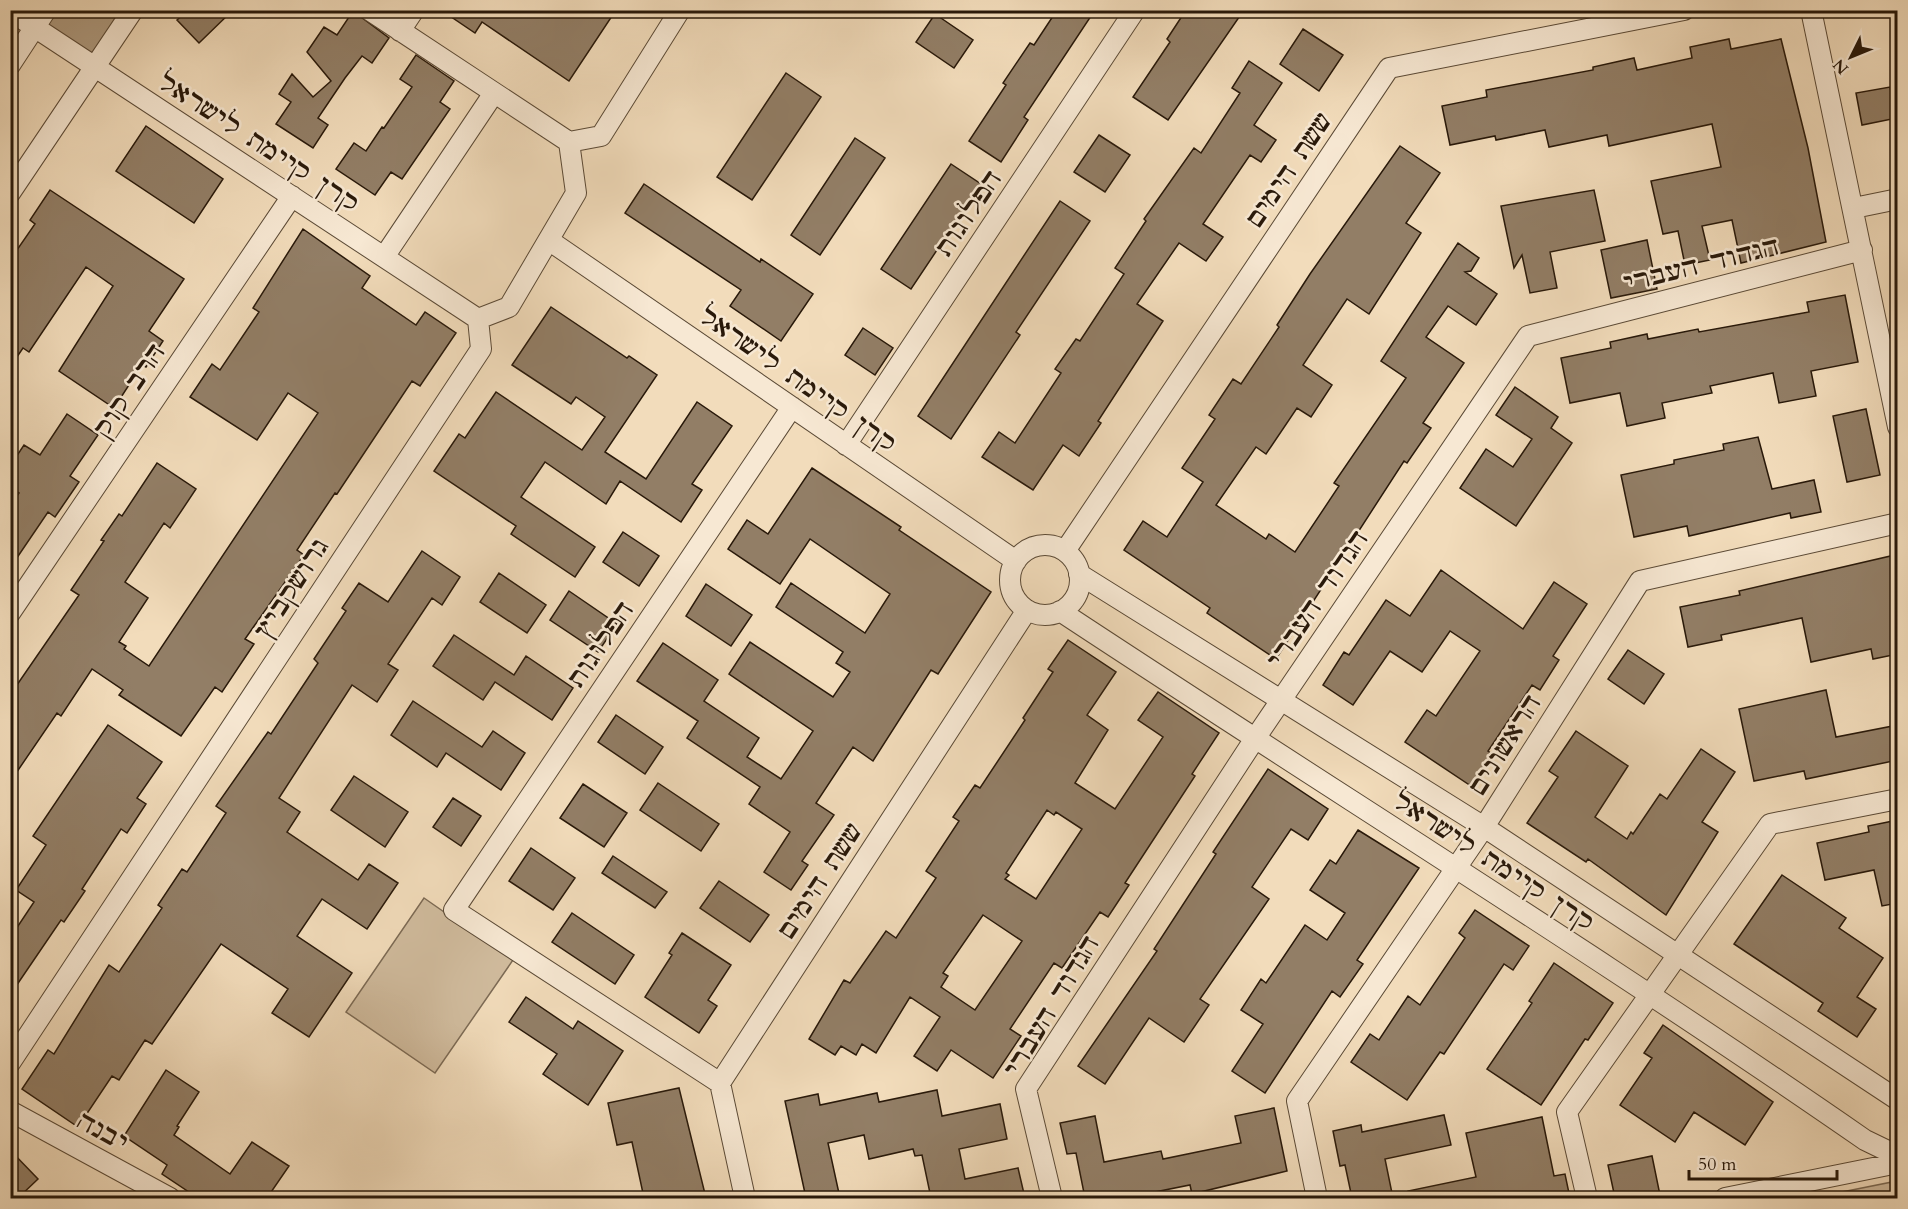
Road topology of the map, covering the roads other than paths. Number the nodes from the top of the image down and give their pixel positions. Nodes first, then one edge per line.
1 (133, 10) edge
2 (369, 10) edge
3 (414, 10) edge
4 (680, 10) edge
5 (1135, 10) edge
6 (1684, 10) edge
7 (1811, 10) edge
8 (10, 11) edge
9 (41, 18) edge
10 (400, 31) junction
11 (10, 65) edge
12 (95, 67) junction
13 (494, 93) junction
14 (569, 142) junction
15 (10, 193) edge
16 (292, 196) junction
17 (1898, 199) edge
18 (1854, 208) junction
19 (550, 241) junction
20 (1862, 250) junction
21 (384, 257) junction
22 (478, 319) junction
23 (792, 407) junction
24 (1898, 427) edge
25 (846, 445) junction
26 (1898, 523) edge
27 (1065, 551) junction
28 (1016, 561) junction
29 (1080, 574) junction
30 (1027, 609) junction
31 (1060, 611) junction
32 (10, 613) edge
33 (1281, 700) junction
34 (1254, 740) junction
35 (1898, 799) edge
36 (1484, 827) junction
37 (1456, 869) junction
38 (1679, 954) junction
39 (1652, 994) junction
40 (10, 1063) edge
41 (720, 1083) junction
42 (1898, 1100) edge
43 (10, 1111) edge
44 (1898, 1156) edge
45 (1898, 1163) edge
46 (170, 1198) edge
47 (745, 1198) edge
48 (1052, 1198) edge
49 (1317, 1198) edge
50 (1587, 1198) edge
51 (1725, 1198) edge

1 - 12 street
2 - 10 street
3 - 10 street
4 - 14 street
5 - 25 street, הפלוגות
6 - 27 street, ששת הימים
7 - 18 street
8 - 9 street, קרן קיימת לישראל
9 - 11 street
9 - 12 street, קרן קיימת לישראל
10 - 13 street
12 - 15 street
12 - 16 street, קרן קיימת לישראל
13 - 14 street
13 - 21 street
14 - 19 street
16 - 21 street, קרן קיימת לישראל
16 - 32 street, הרב קוק
17 - 18 street
18 - 20 street
19 - 22 street
19 - 23 street, קרן קיימת לישראל
20 - 24 street
20 - 33 street, הגדוד העברי
21 - 22 street, קרן קיימת לישראל
22 - 40 street, גרושקביץ
23 - 25 street, קרן קיימת לישראל
23 - 41 street, הפלוגות
25 - 28 street, קרן קיימת לישראל
26 - 36 street, הראשונים
27 - 28 street
27 - 29 street
28 - 30 street
29 - 31 street
29 - 33 street, קרן קיימת לישראל
30 - 31 street
30 - 41 street, ששת הימים
31 - 34 street, קרן קיימת לישראל
33 - 34 street, הגדוד העברי
33 - 36 street, קרן קיימת לישראל
34 - 37 street, קרן קיימת לישראל
34 - 48 street, הגדוד העברי
35 - 38 street
36 - 37 street, הראשונים
36 - 38 street, קרן קיימת לישראל
37 - 39 street, קרן קיימת לישראל
37 - 49 street, הראשונים
38 - 39 street
38 - 42 street, קרן קיימת לישראל
39 - 44 street, קרן קיימת לישראל
39 - 50 street
41 - 47 street
43 - 46 street, יבנה
45 - 51 street

